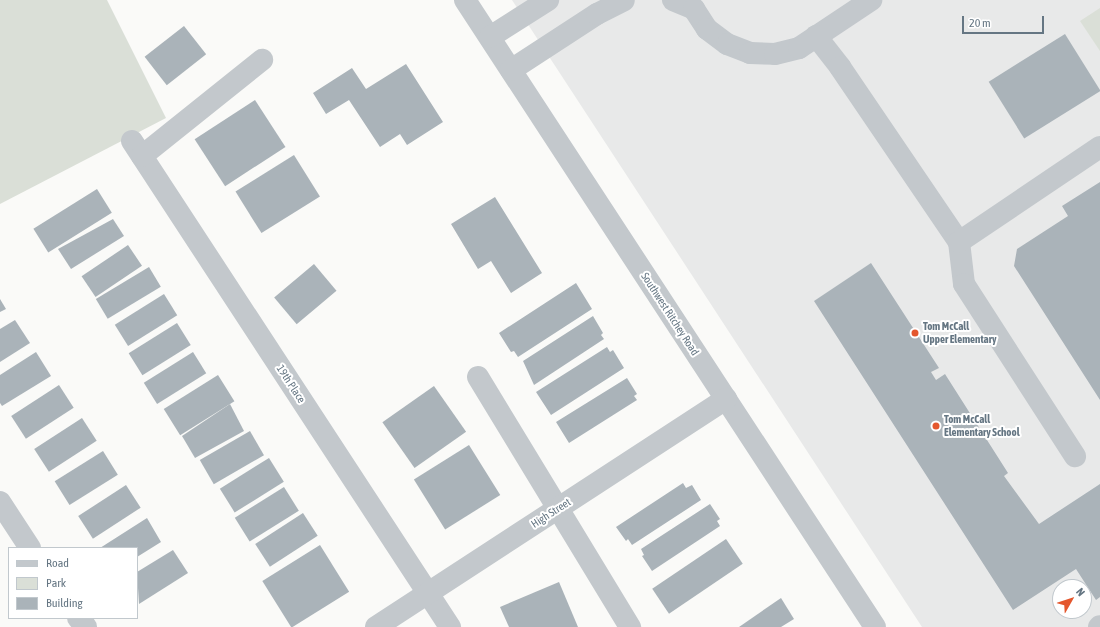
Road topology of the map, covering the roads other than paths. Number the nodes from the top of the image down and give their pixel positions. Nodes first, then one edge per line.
1 (464, 0) edge
2 (548, 0) edge
3 (624, 0) edge
4 (673, 0) edge
5 (872, 0) edge
6 (692, 5) edge
7 (816, 36) junction
8 (490, 37) junction
9 (262, 60) dead end
10 (511, 70) junction
11 (1100, 147) edge
12 (958, 242) junction
13 (478, 376) dead end
14 (726, 399) junction
15 (1075, 456) dead end
16 (0, 502) edge
17 (560, 508) junction
18 (29, 547) edge
19 (428, 594) junction
20 (79, 619) edge
21 (86, 627) edge
22 (376, 627) edge
23 (450, 627) edge
24 (630, 627) edge
25 (876, 627) edge

1 - 8 street, Southwest Ritchey Road
2 - 8 street
3 - 10 street
4 - 6 street
5 - 7 street
6 - 7 street
7 - 12 street
8 - 10 street, Southwest Ritchey Road
9 - 19 street, 19th Place
10 - 14 street, Southwest Ritchey Road
11 - 12 street
12 - 15 street
13 - 17 street
14 - 17 street, High Street
14 - 25 street, Southwest Ritchey Road
16 - 18 street
17 - 19 street, High Street
17 - 24 street
19 - 22 street, High Street
19 - 23 street, 19th Place
20 - 21 street

